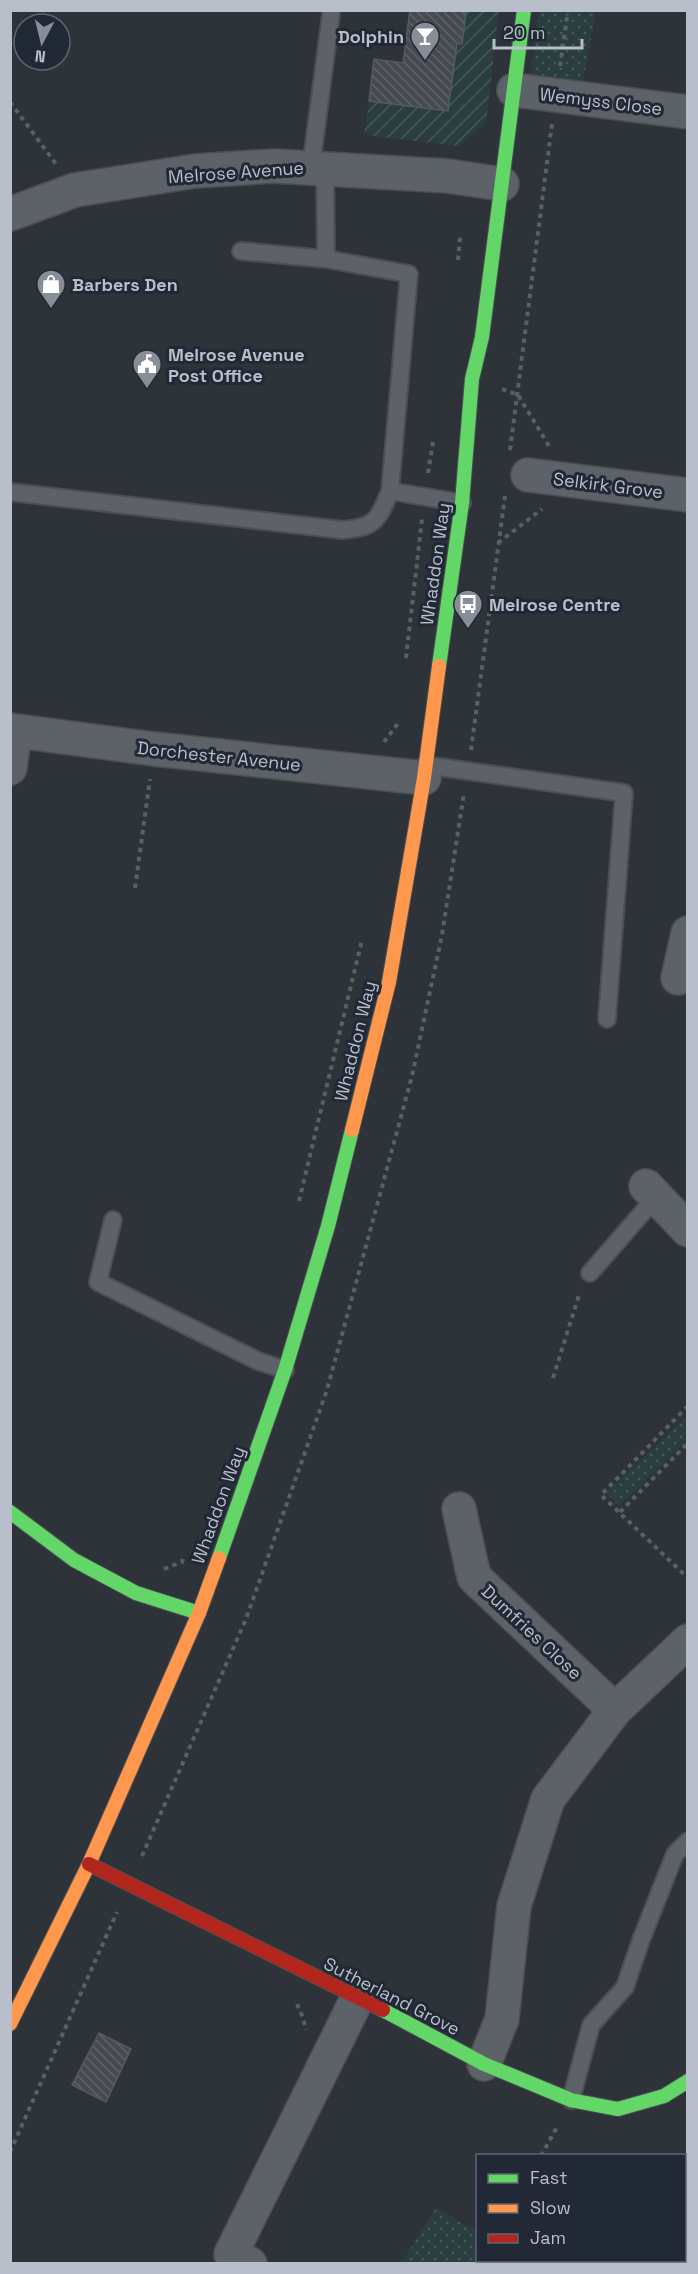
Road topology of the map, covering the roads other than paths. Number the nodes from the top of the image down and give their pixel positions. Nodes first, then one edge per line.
1 (524, 10) edge
2 (331, 14) dead end
3 (514, 90) junction
4 (687, 112) edge
5 (318, 167) junction
6 (502, 184) junction
7 (10, 214) edge
8 (241, 251) dead end
9 (326, 259) junction
10 (524, 472) road end
11 (390, 491) junction
12 (10, 492) edge
13 (687, 495) edge
14 (462, 503) junction
15 (13, 730) edge
16 (10, 768) edge
17 (424, 771) junction
18 (687, 933) edge
19 (678, 978) dead end
20 (607, 1019) dead end
21 (651, 1191) joint
22 (113, 1220) dead end
23 (687, 1230) edge
24 (590, 1273) road end
25 (285, 1370) junction
26 (459, 1509) dead end
27 (10, 1512) edge
28 (199, 1613) junction
29 (687, 1641) edge
30 (615, 1710) junction
31 (687, 1841) edge
32 (89, 1864) junction
33 (358, 1998) junction
34 (10, 2024) edge
35 (484, 2064) junction
36 (687, 2081) edge
37 (571, 2100) junction
38 (250, 2264) edge

1 - 3 street, Whaddon Way
2 - 5 lane
3 - 4 street, Wemyss Close
3 - 6 street, Whaddon Way
5 - 6 street, Melrose Avenue
5 - 7 street, Melrose Avenue
5 - 9 lane
6 - 14 street, Whaddon Way
8 - 9 lane
9 - 11 lane
10 - 13 street, Selkirk Grove
11 - 12 lane
11 - 14 lane
14 - 17 street, Whaddon Way
15 - 16 street, Dorchester Avenue
15 - 17 street, Dorchester Avenue
17 - 20 lane
17 - 25 street, Whaddon Way
18 - 19 street
21 - 23 street
21 - 24 lane
22 - 25 lane
25 - 28 street, Whaddon Way
26 - 30 street, Dumfries Close
27 - 28 street
28 - 32 street, Whaddon Way
29 - 30 street
30 - 35 street
31 - 37 lane
32 - 33 street, Sutherland Grove
32 - 34 street, Whaddon Way
33 - 35 street, Sutherland Grove
33 - 38 street
35 - 37 street, Sutherland Grove
36 - 37 street, Sutherland Grove

